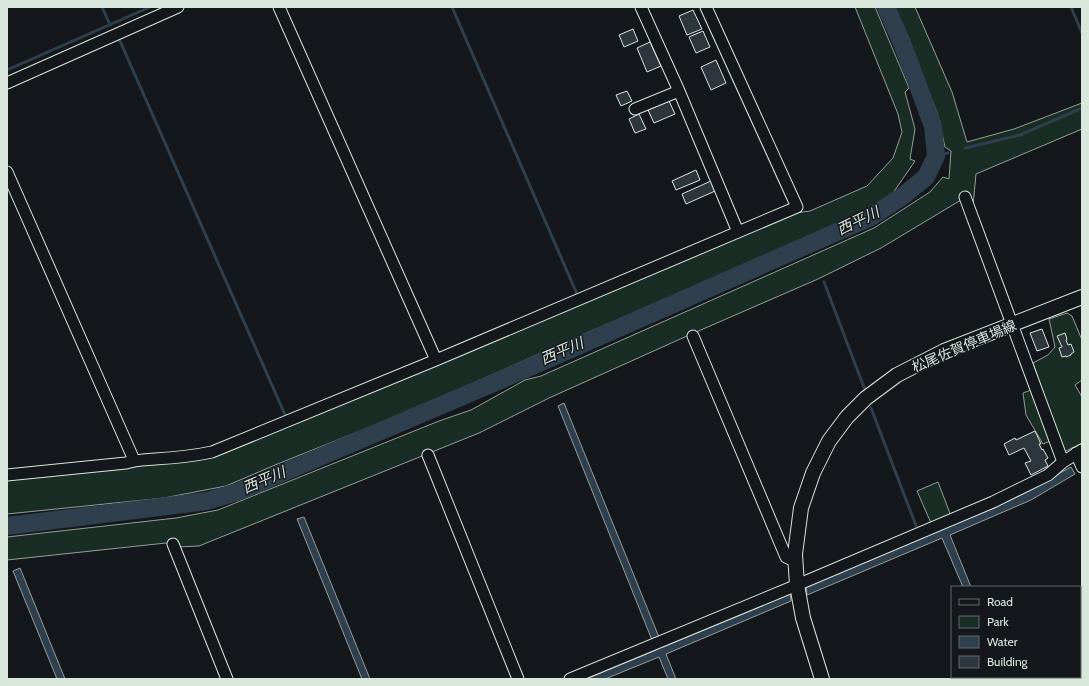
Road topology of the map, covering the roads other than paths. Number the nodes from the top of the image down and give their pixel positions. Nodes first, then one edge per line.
1 (178, 7) edge
2 (278, 7) edge
3 (641, 7) edge
4 (706, 7) edge
5 (7, 83) edge
6 (679, 91) junction
7 (635, 109) dead end
8 (7, 172) edge
9 (965, 197) dead end
10 (738, 232) junction
11 (1082, 297) edge
12 (1013, 325) junction
13 (693, 336) dead end
14 (436, 360) junction
15 (1079, 452) edge
16 (428, 455) dead end
17 (134, 460) junction
18 (1063, 462) junction
19 (1082, 467) edge
20 (7, 475) edge
21 (173, 544) dead end
22 (796, 562) junction
23 (797, 585) junction
24 (227, 679) edge
25 (518, 679) edge
26 (570, 679) edge
27 (822, 679) edge

1 - 5 street
2 - 14 street
3 - 6 street
4 - 10 street
6 - 7 street
6 - 10 street
8 - 17 street
9 - 12 street
10 - 14 street
11 - 12 main road, 松尾佐賀停車場線
12 - 18 street
12 - 22 main road, 松尾佐賀停車場線
13 - 22 street
14 - 17 street
15 - 18 street
15 - 19 street
16 - 25 street
17 - 20 street
18 - 23 street
21 - 24 street
22 - 23 main road, 松尾佐賀停車場線
23 - 26 street
23 - 27 main road, 松尾佐賀停車場線

